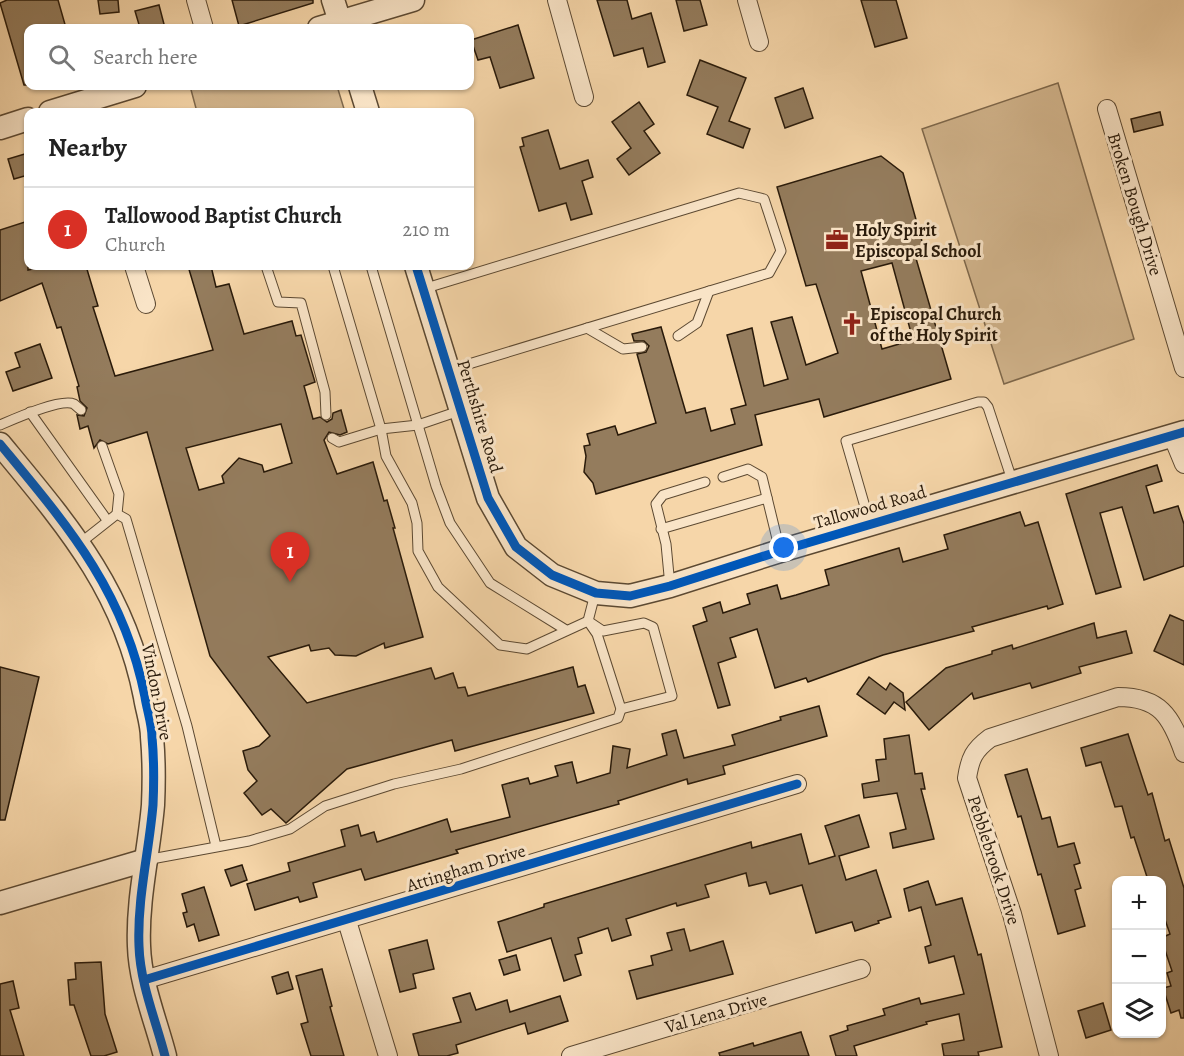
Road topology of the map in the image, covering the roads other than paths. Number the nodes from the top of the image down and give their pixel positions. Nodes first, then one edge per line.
1 (196, 0) edge
2 (333, 0) edge
3 (413, 0) edge
4 (557, 0) edge
5 (747, 0) edge
6 (203, 24) edge
7 (334, 24) edge
8 (340, 24) edge
9 (759, 42) dead end
10 (126, 90) edge
11 (361, 90) edge
12 (584, 97) dead end
13 (88, 107) edge
14 (367, 108) edge
15 (1107, 109) dead end
16 (24, 120) edge
17 (0, 127) edge
18 (135, 270) edge
19 (267, 270) edge
20 (334, 270) edge
21 (372, 270) edge
22 (417, 270) edge
23 (423, 289) junction
24 (709, 291) junction
25 (146, 304) dead end
26 (587, 328) junction
27 (678, 336) dead end
28 (642, 347) dead end
29 (1184, 368) edge
30 (448, 370) junction
31 (81, 410) dead end
32 (460, 411) junction
33 (30, 412) junction
34 (326, 415) dead end
35 (0, 425) edge
36 (418, 426) junction
37 (381, 429) junction
38 (1178, 434) edge
39 (332, 438) dead end
40 (0, 444) edge
41 (102, 446) dead end
42 (1184, 464) edge
43 (723, 477) dead end
44 (705, 482) dead end
45 (1013, 483) junction
46 (767, 498) junction
47 (117, 514) junction
48 (107, 520) junction
49 (870, 525) junction
50 (661, 529) junction
51 (79, 544) junction
52 (780, 551) junction
53 (536, 562) joint
54 (670, 586) junction
55 (596, 592) junction
56 (588, 621) junction
57 (566, 630) junction
58 (621, 709) junction
59 (1184, 753) edge
60 (796, 784) dead end
61 (216, 846) junction
62 (146, 860) junction
63 (0, 903) edge
64 (347, 921) junction
65 (861, 969) dead end
66 (144, 980) junction
67 (165, 1056) edge
68 (388, 1056) edge
69 (571, 1056) edge
70 (1049, 1056) edge

1 - 6 street
2 - 7 street
3 - 8 street
4 - 12 street
5 - 9 street
10 - 13 street
11 - 14 street
15 - 29 street, Broken Bough Drive
16 - 17 street
18 - 25 street
19 - 34 lane
20 - 37 lane
21 - 36 lane
22 - 23 street, Perthshire Road
23 - 24 lane
23 - 30 street, Perthshire Road
24 - 26 lane
24 - 27 lane
26 - 28 lane
26 - 30 lane
30 - 32 street, Perthshire Road
31 - 33 lane
32 - 36 lane
32 - 53 street, Perthshire Road
33 - 35 lane
33 - 48 lane
36 - 37 lane
36 - 57 lane
37 - 39 lane
37 - 57 lane
38 - 42 street
38 - 45 street, Tallowood Road
40 - 51 street, Vindon Drive
41 - 47 lane
43 - 46 lane
44 - 50 lane
45 - 49 street, Tallowood Road
45 - 49 lane
46 - 50 lane
46 - 52 lane
47 - 48 lane
47 - 61 lane
48 - 51 lane
49 - 52 street, Tallowood Road
50 - 54 lane
51 - 62 street, Vindon Drive
52 - 54 street, Tallowood Road
53 - 55 street, Tallowood Road
54 - 55 street, Tallowood Road
55 - 56 lane
56 - 57 lane
56 - 58 lane
56 - 58 lane
58 - 61 lane
59 - 70 street, Pebblebrook Drive
60 - 64 street, Attingham Drive
61 - 62 lane
62 - 63 street
62 - 66 street, Vindon Drive
64 - 66 street, Attingham Drive
64 - 68 street
65 - 69 street, Val Lena Drive
66 - 67 street, Vindon Drive

